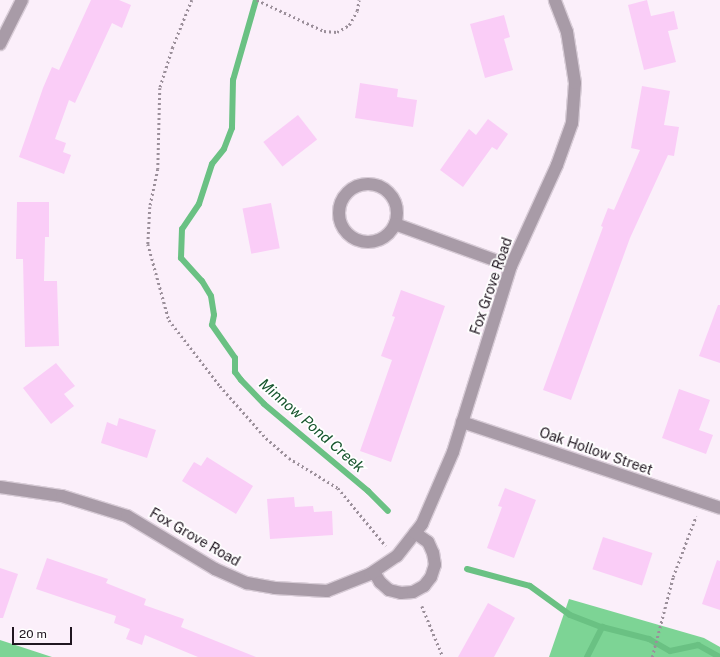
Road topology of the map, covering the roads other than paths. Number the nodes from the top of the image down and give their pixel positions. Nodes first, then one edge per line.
1 (22, 0) edge
2 (555, 0) edge
3 (0, 44) edge
4 (395, 224) junction
5 (511, 266) junction
6 (462, 422) junction
7 (0, 487) edge
8 (720, 508) edge
9 (415, 533) junction
10 (374, 572) junction

1 - 3 street
2 - 5 street, Fox Grove Road
4 - 4 street
4 - 5 street
5 - 6 street, Fox Grove Road
6 - 8 street, Oak Hollow Street
6 - 9 street, Fox Grove Road
7 - 10 street, Fox Grove Road
9 - 10 street, Fox Grove Road
9 - 10 street

